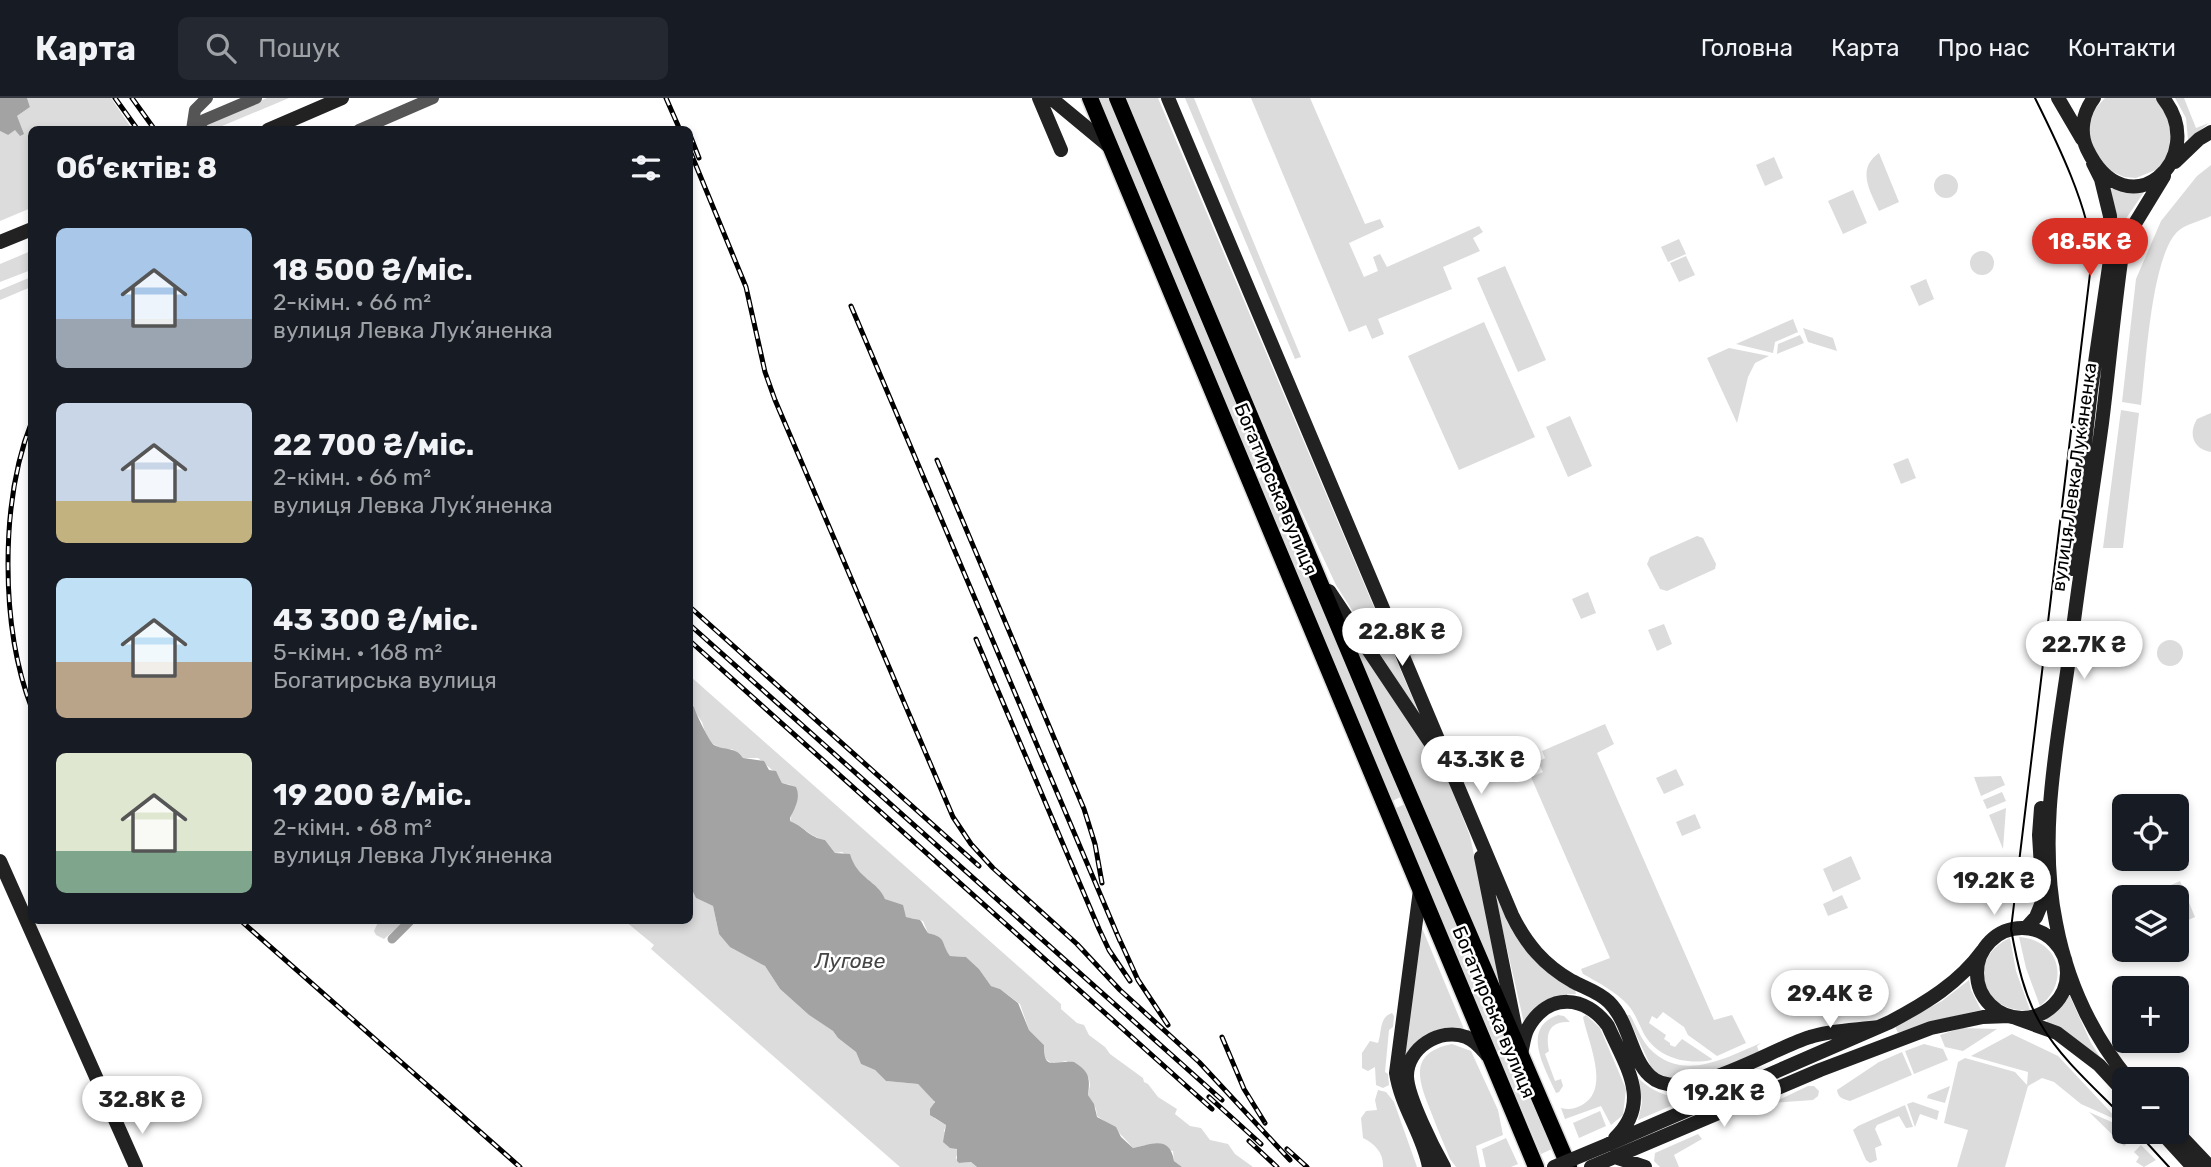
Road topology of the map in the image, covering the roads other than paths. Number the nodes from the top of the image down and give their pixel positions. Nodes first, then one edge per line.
1 (206, 98) edge
2 (256, 98) edge
3 (342, 98) edge
4 (433, 98) edge
5 (1039, 98) edge
6 (1051, 98) edge
7 (1090, 98) edge
8 (1117, 98) edge
9 (1168, 98) edge
10 (2058, 98) edge
11 (2094, 98) edge
12 (2163, 98) edge
13 (193, 126) edge
14 (197, 126) edge
15 (277, 126) edge
16 (368, 126) edge
17 (2211, 132) edge
18 (2084, 143) junction
19 (1110, 147) junction
20 (1062, 150) dead end
21 (2093, 163) junction
22 (2168, 171) junction
23 (28, 231) edge
24 (0, 242) edge
25 (1320, 577) junction
26 (1454, 778) junction
27 (1475, 827) junction
28 (0, 861) edge
29 (1420, 890) junction
30 (2026, 928) junction
31 (1983, 950) junction
32 (2065, 960) junction
33 (2010, 1016) junction
34 (1879, 1027) junction
35 (1521, 1054) junction
36 (1493, 1063) junction
37 (2120, 1067) edge
38 (2112, 1080) edge
39 (2172, 1144) edge
40 (2188, 1144) edge
41 (1612, 1150) junction
42 (136, 1167) edge
43 (1429, 1167) edge
44 (1444, 1167) edge
45 (1536, 1167) edge
46 (1554, 1167) edge
47 (1569, 1167) edge
48 (1591, 1167) edge
49 (1645, 1167) edge
50 (2193, 1167) edge
51 (2210, 1167) edge

1 - 13 street
2 - 14 street
3 - 15 main road
4 - 16 street
5 - 20 main road
6 - 19 main road
7 - 19 main road, Богатирська вулиця
8 - 25 main road, Богатирська вулиця
9 - 26 main road, Богатирська вулиця
10 - 18 main road, вулиця Левка Лукʼяненка
11 - 18 main road
12 - 22 main road
17 - 22 main road, вулиця Левка Лукʼяненка
18 - 21 main road, вулиця Левка Лукʼяненка
19 - 29 main road, Богатирська вулиця
21 - 22 main road
21 - 30 main road, вулиця Левка Лукʼяненка
22 - 32 main road, вулиця Левка Лукʼяненка
23 - 24 main road
25 - 26 main road
25 - 35 main road, Богатирська вулиця
26 - 27 main road, Богатирська вулиця
27 - 34 main road, Богатирська вулиця
27 - 35 main road, Богатирська вулиця
28 - 42 main road
29 - 36 main road, Богатирська вулиця
29 - 43 main road
30 - 31 main road
30 - 32 main road
31 - 33 main road
31 - 34 main road
32 - 33 main road
32 - 37 main road
33 - 38 main road
33 - 41 main road
34 - 41 main road
35 - 41 main road
35 - 47 main road, Богатирська вулиця
36 - 44 main road
36 - 45 main road, Богатирська вулиця
39 - 50 main road
40 - 51 main road
41 - 46 main road, bridge
41 - 48 main road
41 - 49 main road

